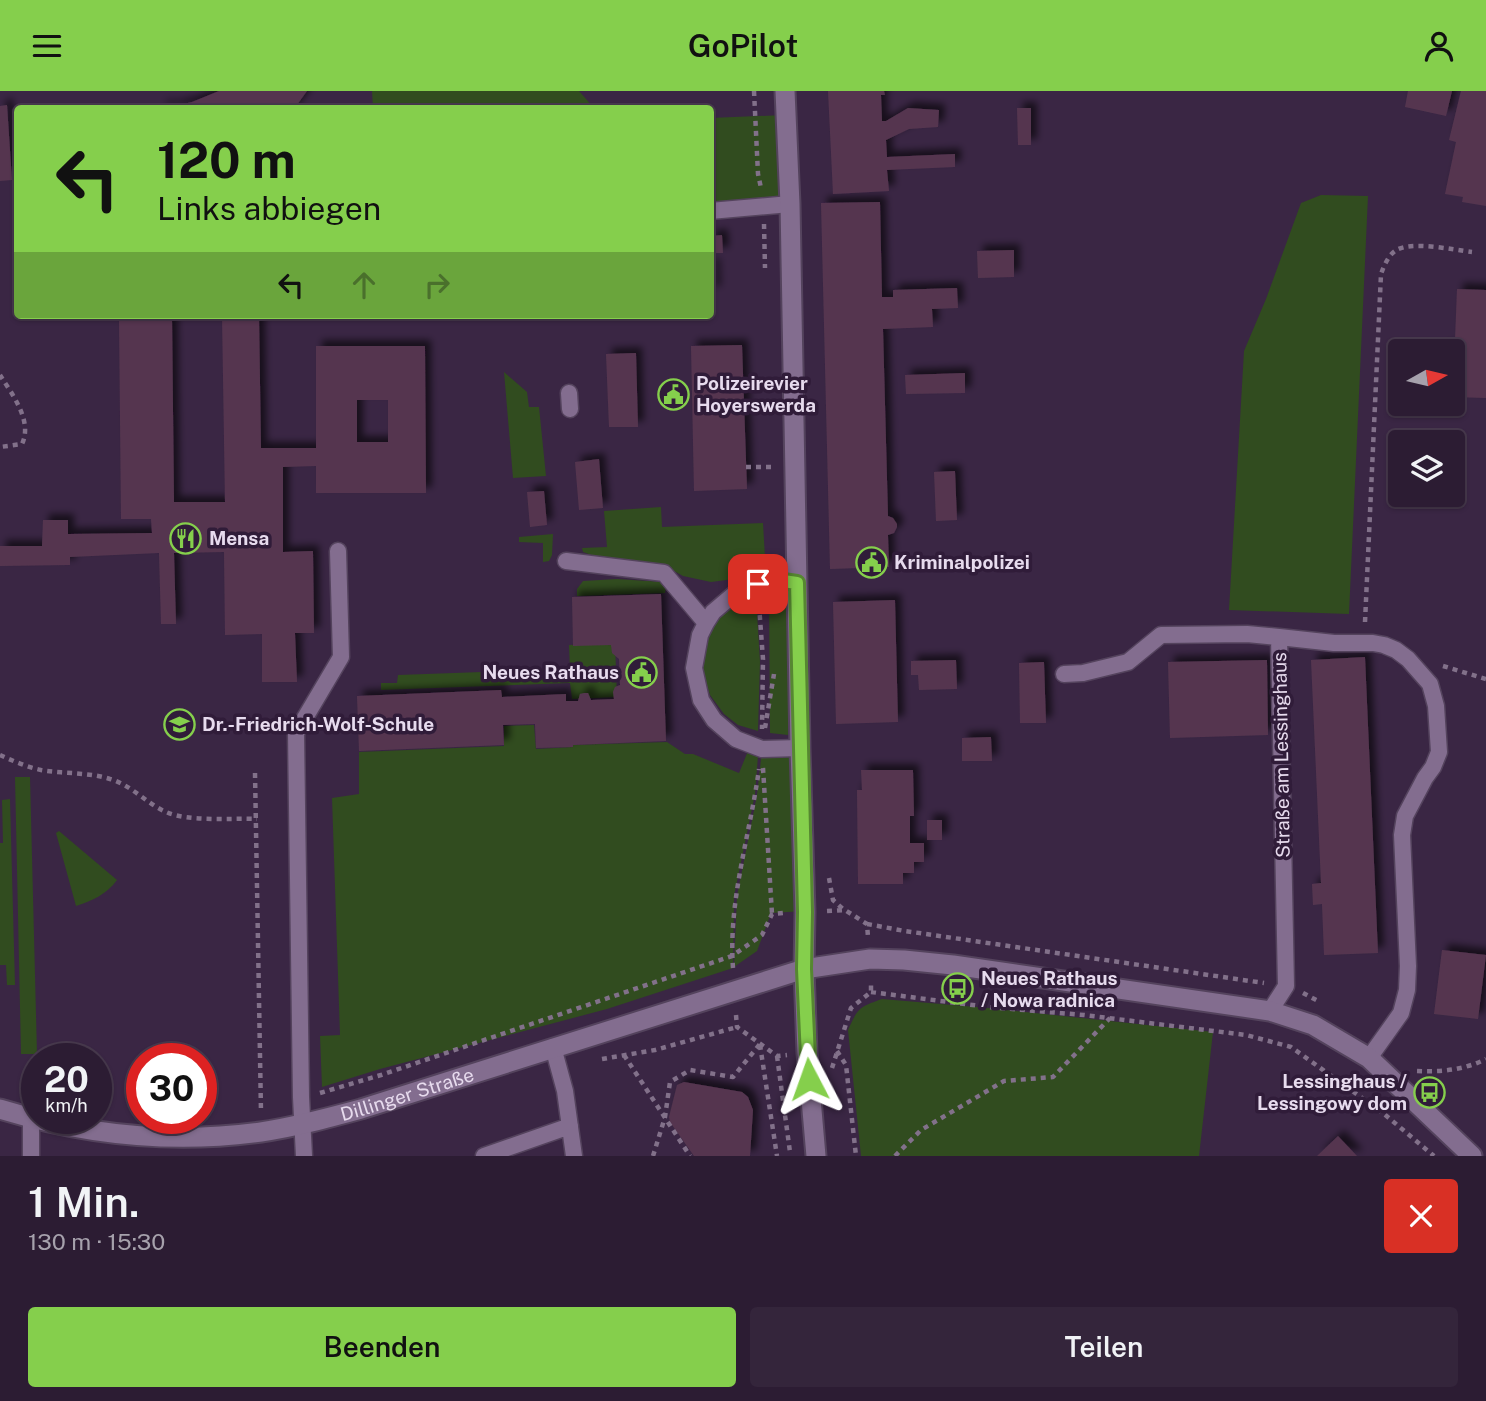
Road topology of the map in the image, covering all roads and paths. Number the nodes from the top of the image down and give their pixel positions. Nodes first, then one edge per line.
1 (754, 91) edge
2 (785, 91) edge
3 (790, 204) junction
4 (764, 206) junction
5 (714, 211) edge
6 (1472, 252) dead end
7 (766, 275) dead end
8 (0, 375) edge
9 (0, 447) edge
10 (746, 467) dead end
11 (771, 478) dead end
12 (338, 551) dead end
13 (566, 561) dead end
14 (797, 583) junction
15 (706, 622) junction
16 (1279, 638) junction
17 (1364, 643) junction
18 (1064, 674) dead end
19 (800, 748) junction
20 (762, 749) junction
21 (0, 755) edge
22 (255, 773) dead end
23 (257, 819) junction
24 (772, 913) dead end
25 (804, 969) junction
26 (734, 991) junction
27 (871, 992) dead end
28 (1270, 1010) junction
29 (1110, 1018) junction
30 (760, 1044) junction
31 (553, 1047) junction
32 (807, 1053) junction
33 (624, 1055) dead end
34 (777, 1056) junction
35 (1486, 1059) edge
36 (1375, 1064) junction
37 (301, 1097) junction
38 (260, 1108) junction
39 (0, 1109) edge
40 (249, 1109) dead end
41 (21, 1115) edge
42 (664, 1117) junction
43 (304, 1124) junction
44 (570, 1126) junction
45 (261, 1132) junction
46 (112, 1133) edge
47 (31, 1134) edge
48 (30, 1156) edge
49 (304, 1156) edge
50 (484, 1156) edge
51 (574, 1156) edge
52 (653, 1156) edge
53 (690, 1156) edge
54 (777, 1156) edge
55 (791, 1156) edge
56 (816, 1156) edge
57 (856, 1156) edge
58 (895, 1156) edge
59 (1434, 1156) edge
60 (1472, 1156) edge

1 - 4 path
2 - 3 street
3 - 4 lane
3 - 14 street
4 - 5 lane
4 - 7 path
6 - 17 path
8 - 9 path
10 - 11 path
12 - 37 lane
13 - 15 lane
14 - 15 lane
14 - 19 street
15 - 20 lane
16 - 17 lane, Straße am Lessinghaus
16 - 18 lane
16 - 28 lane, Straße am Lessinghaus
17 - 36 lane, Straße am Lessinghaus
19 - 20 lane
19 - 25 street
20 - 24 path
21 - 23 path
22 - 23 path
23 - 38 path
25 - 26 street, Dillinger Straße
25 - 28 street
25 - 32 street
26 - 30 path
26 - 31 street, Dillinger Straße
26 - 37 path
27 - 29 path
28 - 36 street
29 - 58 path
29 - 59 path
30 - 34 path
30 - 42 path
30 - 54 path
31 - 43 street, Dillinger Straße
31 - 44 lane
32 - 34 path
32 - 56 street
32 - 57 path
33 - 42 path
34 - 55 path
35 - 36 path
36 - 60 street
37 - 38 path
37 - 43 lane
38 - 40 path
38 - 45 path
39 - 41 street, Dillinger Straße
42 - 52 path
42 - 53 path
43 - 45 street, Dillinger Straße
43 - 49 lane
44 - 50 lane
44 - 51 lane
45 - 46 street, Dillinger Straße
47 - 48 lane

